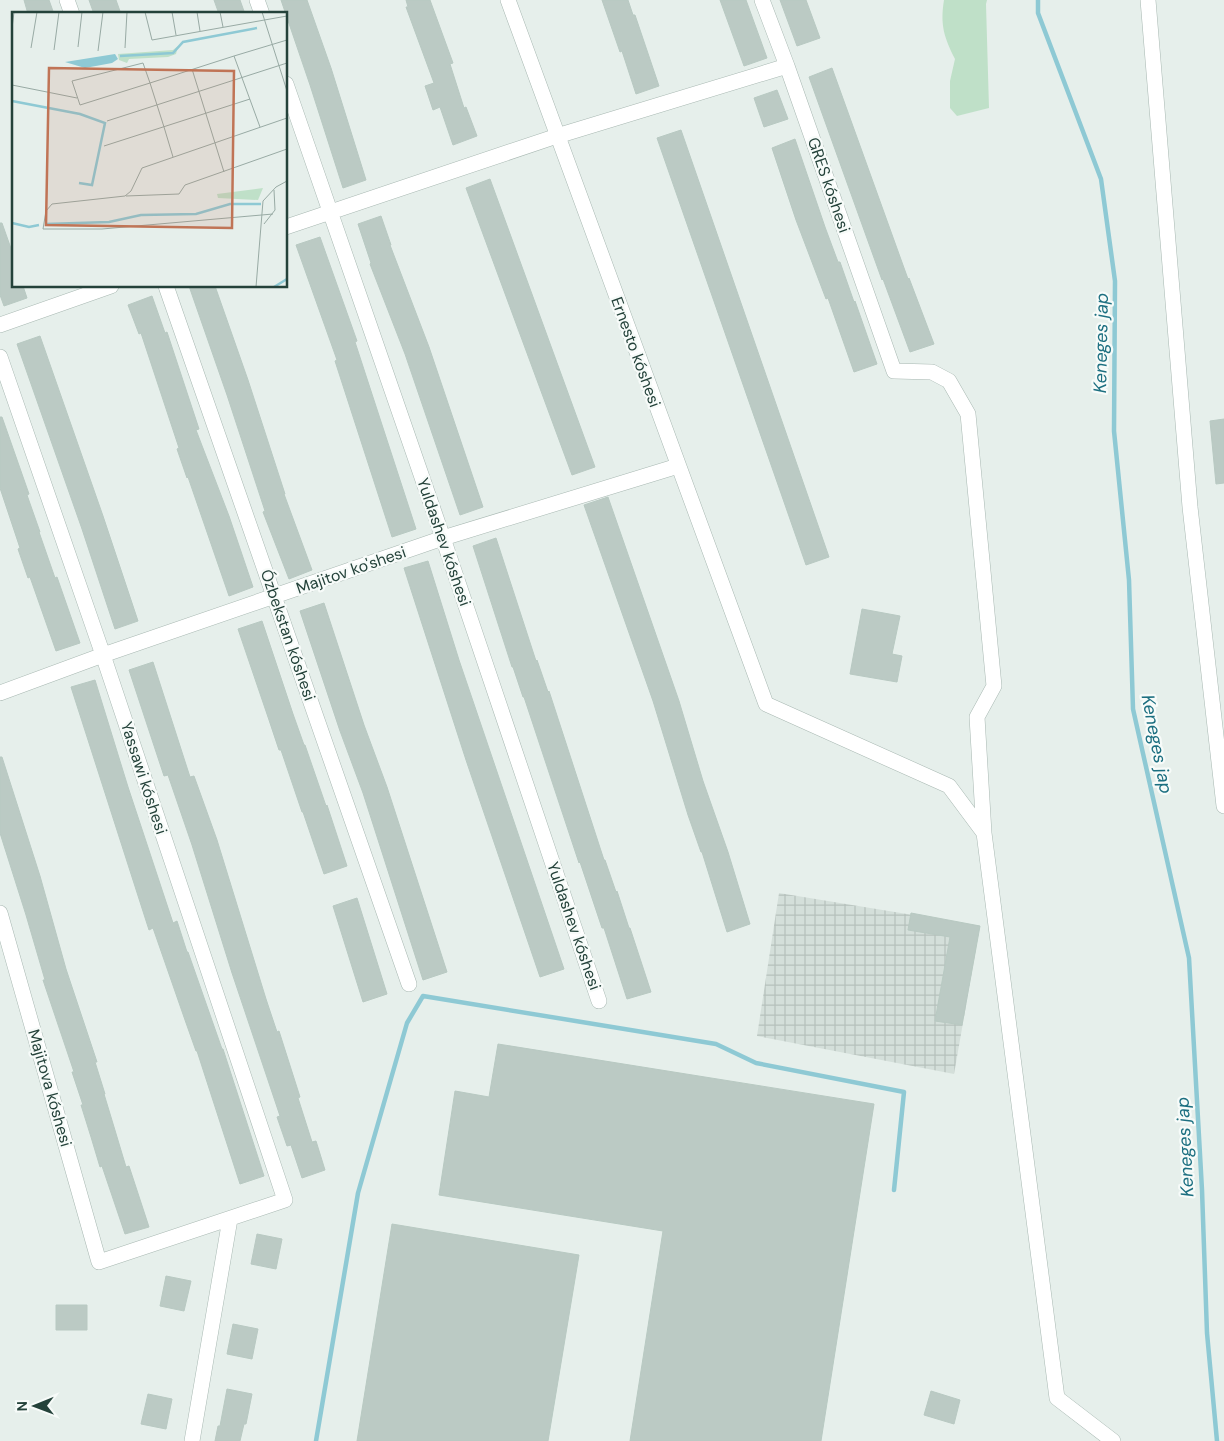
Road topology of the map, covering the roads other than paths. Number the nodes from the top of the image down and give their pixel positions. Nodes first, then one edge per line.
1 (67, 0) edge
2 (257, 0) edge
3 (508, 0) edge
4 (762, 0) edge
5 (1148, 0) edge
6 (71, 12) edge
7 (261, 12) edge
8 (787, 66) junction
9 (288, 90) edge
10 (557, 136) junction
11 (330, 212) junction
12 (288, 226) edge
13 (105, 288) edge
14 (167, 288) edge
15 (0, 325) edge
16 (0, 357) edge
17 (678, 466) junction
18 (443, 538) junction
19 (275, 596) junction
20 (103, 655) junction
21 (0, 693) edge
22 (1224, 806) edge
23 (984, 832) junction
24 (0, 913) edge
25 (409, 984) dead end
26 (599, 1001) dead end
27 (230, 1219) junction
28 (192, 1441) edge
29 (1113, 1441) edge

1 - 6 street
2 - 7 street
3 - 10 street, Ernesto kóshesi
4 - 8 street, GRES kóshesi
5 - 22 street
8 - 10 street
8 - 23 street, GRES kóshesi
9 - 11 street, Yuldashev kóshesi
10 - 11 street
10 - 17 street, Ernesto kóshesi
11 - 12 street
11 - 18 street, Yuldashev kóshesi
13 - 15 street
14 - 19 street, Ózbekstan kóshesi
16 - 20 street, Yassawi kóshesi
17 - 18 street, Majitov ko'shesi
17 - 23 street, Ernesto kóshesi
18 - 19 street, Majitov ko'shesi
18 - 26 street, Yuldashev kóshesi
19 - 20 street, Majitov ko'shesi
19 - 25 street, Ózbekstan kóshesi
20 - 21 street, Majitov ko'shesi
20 - 27 street, Yassawi kóshesi
23 - 29 street
24 - 27 street, Majitova kóshesi
27 - 28 street

